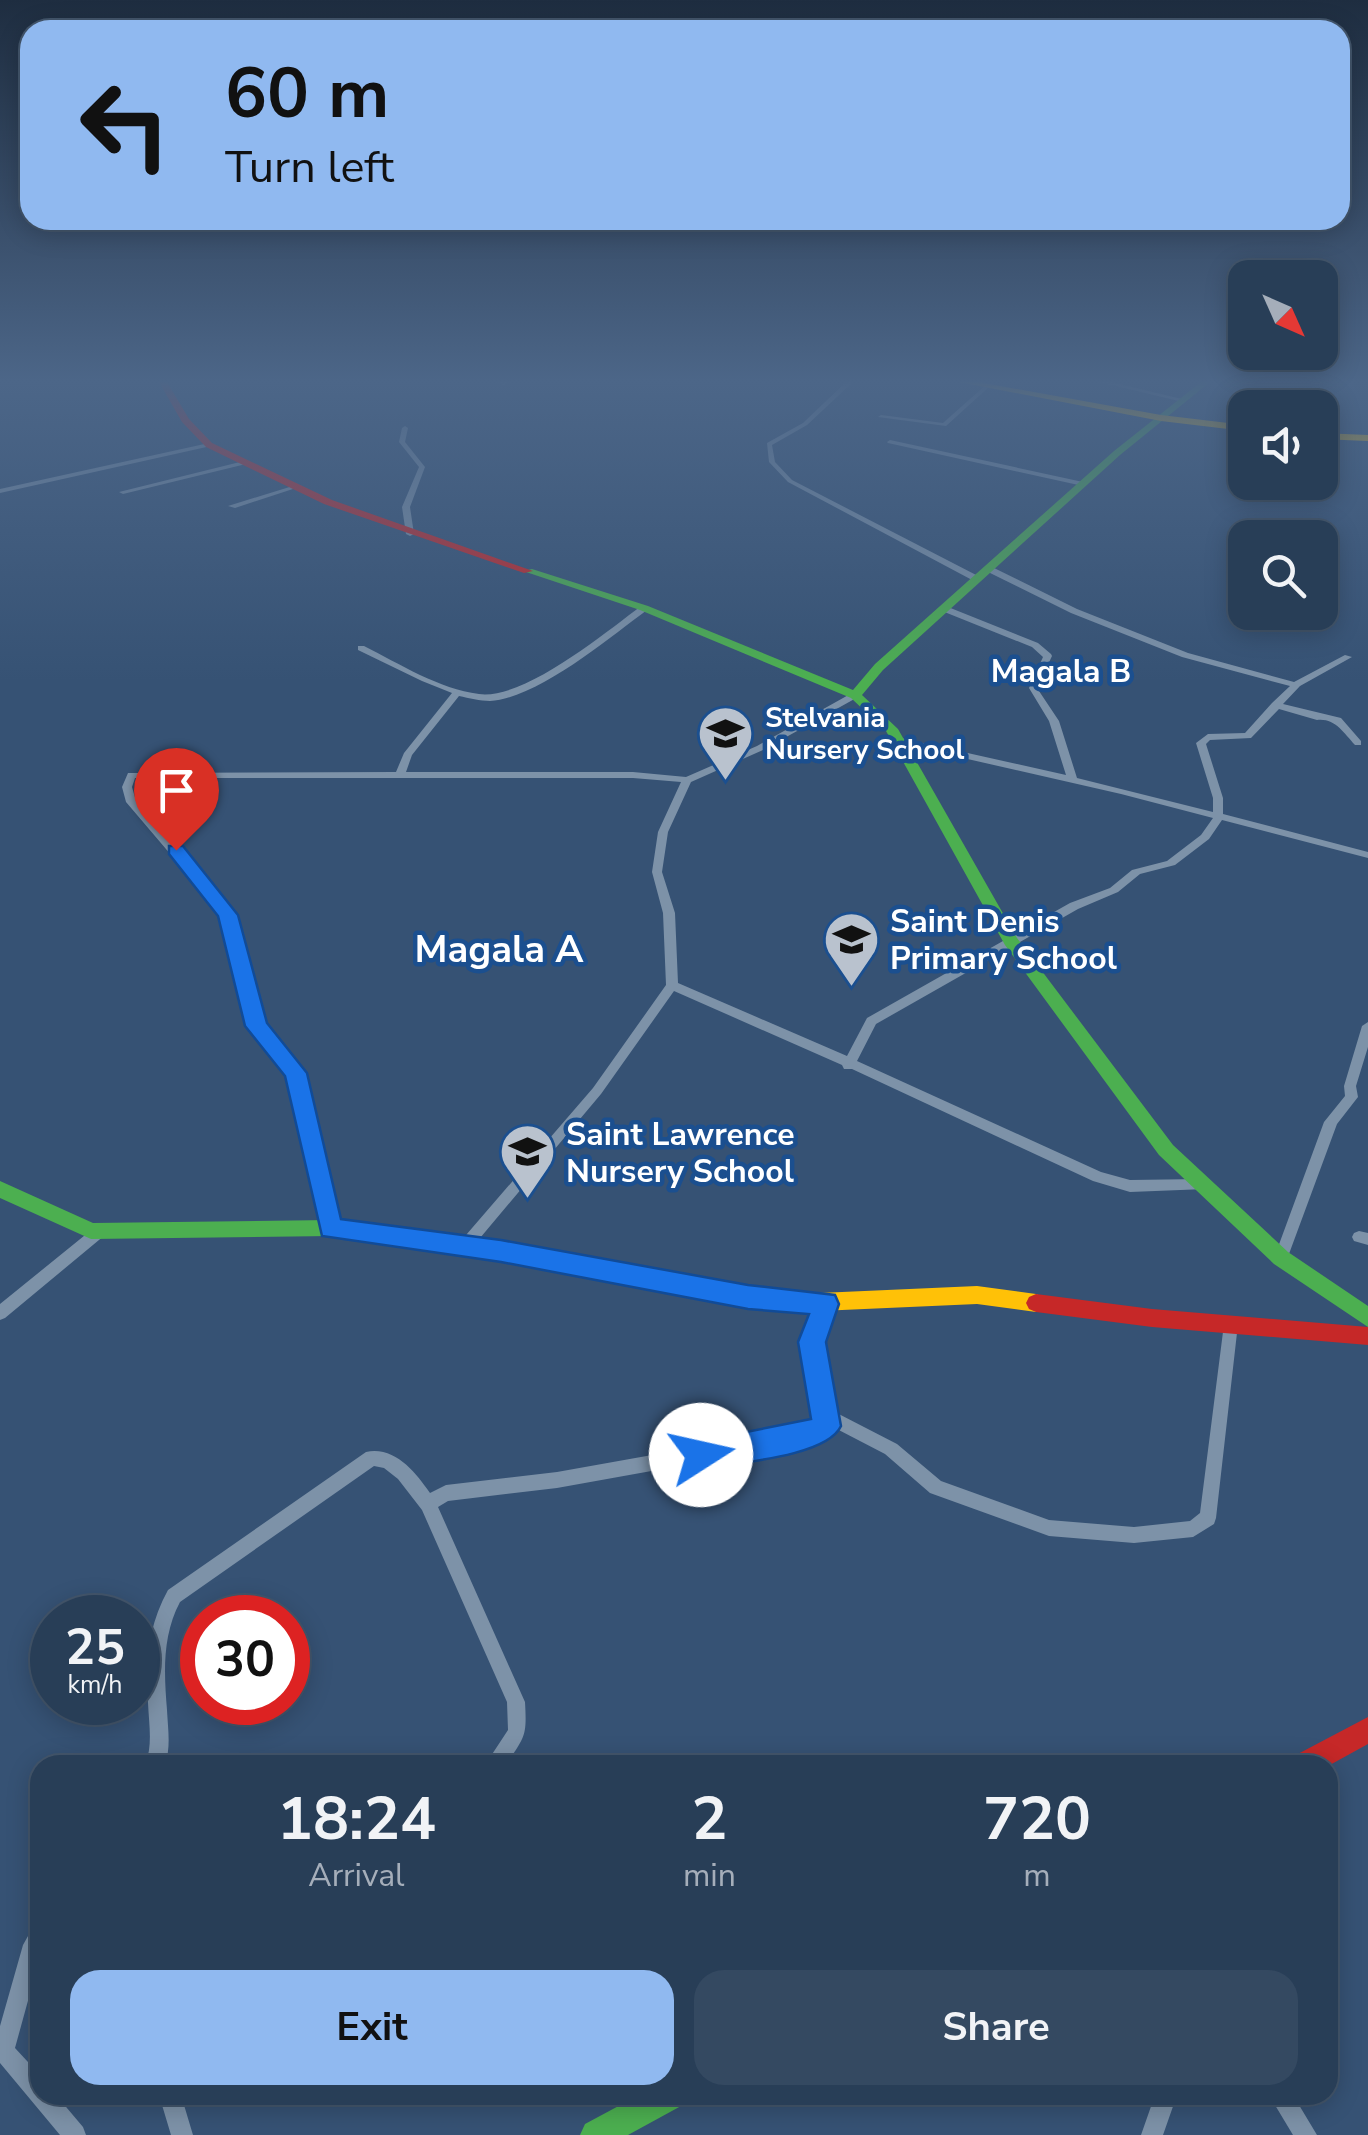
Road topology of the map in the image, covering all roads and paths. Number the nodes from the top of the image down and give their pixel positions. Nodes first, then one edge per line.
1 (43, 482) edge
2 (166, 482) edge
3 (288, 482) edge
4 (416, 482) edge
5 (791, 482) edge
6 (1072, 482) edge
7 (1086, 482) edge
8 (1083, 484) junction
9 (298, 486) junction
10 (0, 491) edge
11 (123, 492) dead end
12 (232, 506) dead end
13 (410, 534) junction
14 (983, 574) junction
15 (644, 608) junction
16 (945, 609) junction
17 (361, 648) dead end
18 (1348, 657) dead end
19 (1295, 686) junction
20 (458, 691) junction
21 (855, 694) junction
22 (1274, 705) junction
23 (896, 740) junction
24 (1358, 743) dead end
25 (400, 775) junction
26 (688, 780) junction
27 (1072, 780) junction
28 (1218, 818) junction
29 (1368, 855) edge
30 (1011, 941) junction
31 (672, 985) junction
32 (1368, 1026) edge
33 (848, 1066) junction
34 (1201, 1185) junction
35 (0, 1189) edge
36 (331, 1228) junction
37 (100, 1232) junction
38 (465, 1246) junction
39 (1281, 1258) junction
40 (826, 1304) junction
41 (0, 1314) edge
42 (1368, 1318) edge
43 (1231, 1324) junction
44 (1368, 1336) edge
45 (824, 1414) junction
46 (428, 1504) junction
47 (1368, 1730) edge
48 (158, 1755) edge
49 (502, 1755) edge
50 (1322, 1755) edge
51 (30, 1956) edge
52 (2, 2048) edge
53 (30, 2081) edge
54 (50, 2105) edge
55 (173, 2105) edge
56 (652, 2105) edge
57 (1162, 2105) edge
58 (1286, 2105) edge
59 (75, 2135) edge
60 (182, 2135) edge
61 (596, 2135) edge
62 (1152, 2135) edge
63 (1306, 2135) edge

1 - 10 street
2 - 11 street
3 - 9 street
4 - 13 street
5 - 14 street
6 - 8 street
7 - 8 street
8 - 14 street
9 - 12 street
9 - 13 street
13 - 15 street
14 - 16 street
14 - 19 street
15 - 20 street
15 - 21 street
16 - 21 street
16 - 27 street
17 - 20 street
18 - 19 street
19 - 22 street
20 - 25 street
21 - 23 street
21 - 26 street
22 - 24 street
22 - 28 street
23 - 27 street
23 - 30 street
25 - 26 street
25 - 36 street
26 - 31 street
27 - 28 street
28 - 29 street
28 - 30 street
30 - 33 street
30 - 34 street
31 - 33 street
31 - 38 street
32 - 39 street
33 - 34 street
34 - 39 street
35 - 37 street
36 - 37 street
36 - 38 street
37 - 41 street
38 - 40 street
39 - 42 street
40 - 43 street
40 - 45 street
43 - 44 street
43 - 45 street
45 - 46 street
46 - 48 street
46 - 49 street
47 - 50 street
51 - 52 street
52 - 53 street
54 - 59 street
55 - 60 street
56 - 61 street
57 - 62 street
58 - 63 street

